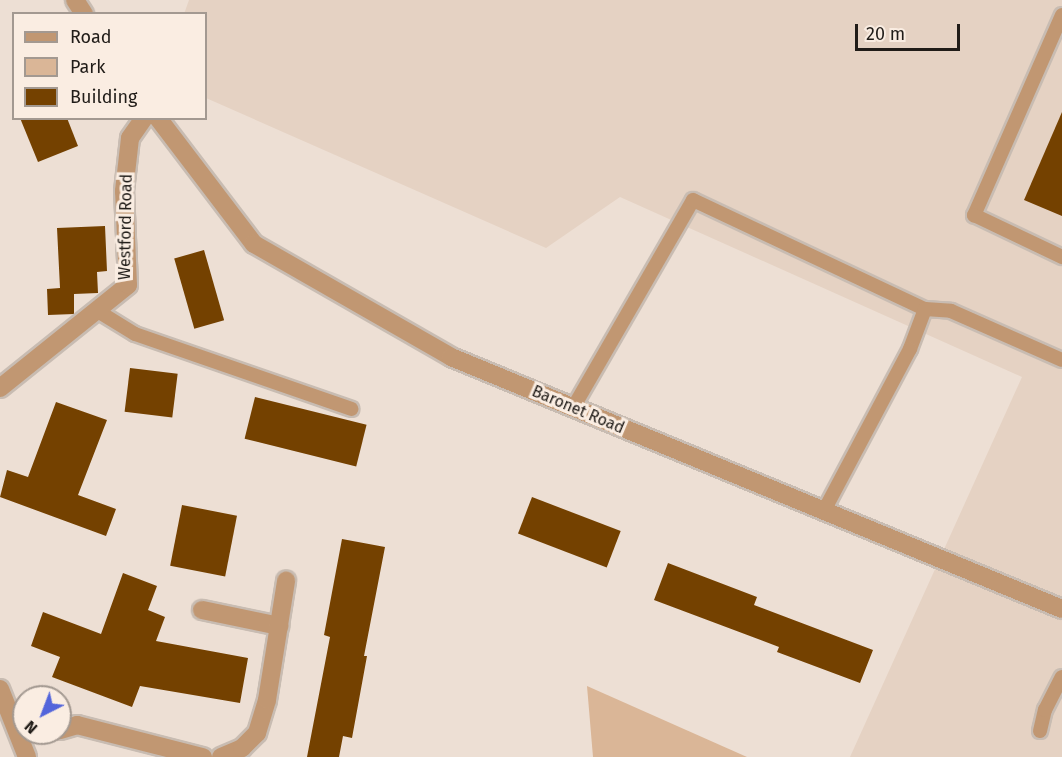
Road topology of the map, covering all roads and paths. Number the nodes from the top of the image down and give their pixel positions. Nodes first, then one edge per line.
1 (1062, 15) edge
2 (143, 120) edge
3 (160, 120) edge
4 (1062, 256) edge
5 (925, 309) junction
6 (96, 310) junction
7 (1062, 360) edge
8 (0, 388) edge
9 (573, 408) junction
10 (351, 409) dead end
11 (824, 511) junction
12 (286, 581) dead end
13 (1062, 609) edge
14 (202, 610) dead end
15 (279, 626) junction
16 (1062, 676) edge
17 (0, 689) edge
18 (12, 715) edge
19 (72, 726) edge
20 (1040, 731) dead end
21 (203, 757) edge
22 (221, 757) edge

1 - 4 lane
2 - 6 street, Westford Road
3 - 9 street, Baronet Road
5 - 7 lane
5 - 9 lane
5 - 11 lane
6 - 8 street, Westford Road
6 - 10 lane
9 - 11 street, Baronet Road
11 - 13 street, Baronet Road
12 - 15 street
14 - 15 street
15 - 22 street
16 - 20 lane
17 - 18 street
19 - 21 street

